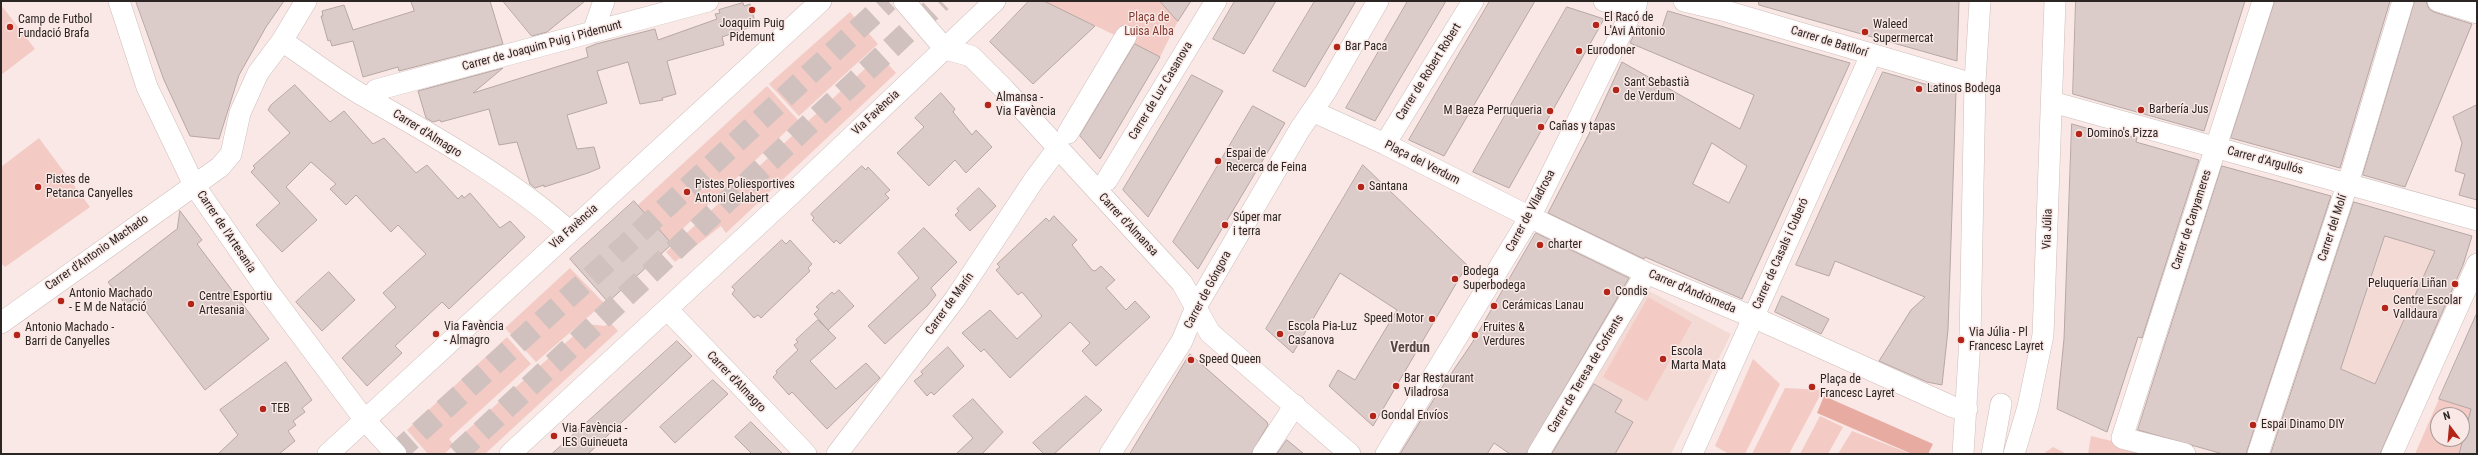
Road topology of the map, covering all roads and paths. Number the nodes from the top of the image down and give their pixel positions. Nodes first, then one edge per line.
1 (119, 1) edge
2 (306, 1) edge
3 (604, 1) edge
4 (708, 1) edge
5 (821, 1) edge
6 (904, 1) edge
7 (995, 1) edge
8 (1216, 1) edge
9 (1378, 1) edge
10 (1473, 1) edge
11 (1604, 1) edge
12 (1684, 1) edge
13 (1980, 1) edge
14 (2055, 1) edge
15 (2263, 1) edge
16 (2403, 1) edge
17 (2438, 1) edge
18 (1636, 4) edge
19 (2477, 13) edge
20 (594, 32) junction
21 (1126, 36) dead end
22 (282, 41) junction
23 (945, 49) junction
24 (1872, 55) junction
25 (1975, 82) junction
26 (376, 90) dead end
27 (2052, 102) junction
28 (1312, 111) junction
29 (1063, 141) junction
30 (1385, 144) junction
31 (2215, 148) junction
32 (1107, 180) dead end
33 (2347, 184) junction
34 (194, 185) junction
35 (1530, 217) junction
36 (2477, 220) edge
37 (569, 231) junction
38 (2477, 264) edge
39 (1646, 273) junction
40 (1196, 306) junction
41 (667, 309) junction
42 (1753, 317) junction
43 (1, 323) edge
44 (2001, 404) dead end
45 (1295, 405) junction
46 (1966, 409) junction
47 (364, 419) junction
48 (328, 454) edge
49 (396, 454) edge
50 (510, 454) edge
51 (806, 454) edge
52 (836, 454) edge
53 (1110, 454) edge
54 (1262, 454) edge
55 (1350, 454) edge
56 (1386, 454) edge
57 (1538, 454) edge
58 (1692, 454) edge
59 (1963, 454) edge
60 (1992, 454) edge
61 (2014, 454) edge
62 (2185, 454) edge
63 (2258, 454) edge
64 (2392, 454) edge

1 - 34 street, Carrer de l'Artesania
2 - 22 street, Carrer d'Antonio Machado
3 - 20 street
4 - 20 street, Carrer de Joaquim Puig i Pidemunt
5 - 37 street, Via Favència
6 - 23 street
7 - 23 street, Via Favència
8 - 32 street, Carrer de Luz Casanova
9 - 28 street, Carrer de Góngora
10 - 30 street, Carrer de Robert Robert
11 - 18 street
12 - 24 street, Carrer de Batllorí
13 - 25 street
14 - 27 street, Via Júlia
15 - 31 street, Carrer de Canyameres
16 - 33 street, Carrer del Molí
17 - 19 street
18 - 35 street, Carrer de Viladrosa
20 - 26 street, Carrer de Joaquim Puig i Pidemunt
21 - 29 street, Carrer de Marín
22 - 34 street, Carrer d'Antonio Machado
22 - 37 street, Carrer d'Almagro
23 - 29 street, Carrer d'Almansa
23 - 41 street, Via Favència
24 - 25 street, Carrer de Batllorí
24 - 42 street, Carrer de Casals i Cuberó
25 - 46 street
27 - 31 street, Carrer d'Argullós
27 - 61 street, Via Júlia
28 - 30 street, Plaça del Verdum
28 - 40 street, Carrer de Góngora
29 - 40 street, Carrer d'Almansa
29 - 52 street, Carrer de Marín
30 - 35 street, Plaça del Verdum
31 - 33 street, Carrer d'Argullós
31 - 62 street, Carrer de Canyameres
33 - 36 street, Carrer d'Argullós
33 - 63 street, Carrer del Molí
34 - 43 street, Carrer d'Antonio Machado
34 - 47 street, Carrer de l'Artesania
35 - 39 street, Carrer d'Andròmeda
35 - 56 street, Carrer de Viladrosa
37 - 47 street, Via Favència
38 - 64 street
39 - 42 street, Carrer d'Andròmeda
39 - 57 street, Carrer de Teresa de Cofrents
40 - 45 street, Carrer d'Almansa
40 - 53 street, Carrer de Góngora
41 - 50 street, Via Favència
41 - 51 street, Carrer d'Almagro
42 - 46 street, Carrer d'Andròmeda
42 - 58 street, Carrer de Casals i Cuberó
44 - 60 street
45 - 54 street
45 - 55 street, Carrer d'Almansa
46 - 59 street
47 - 48 street, Via Favència
47 - 49 street, Carrer de l'Artesania

